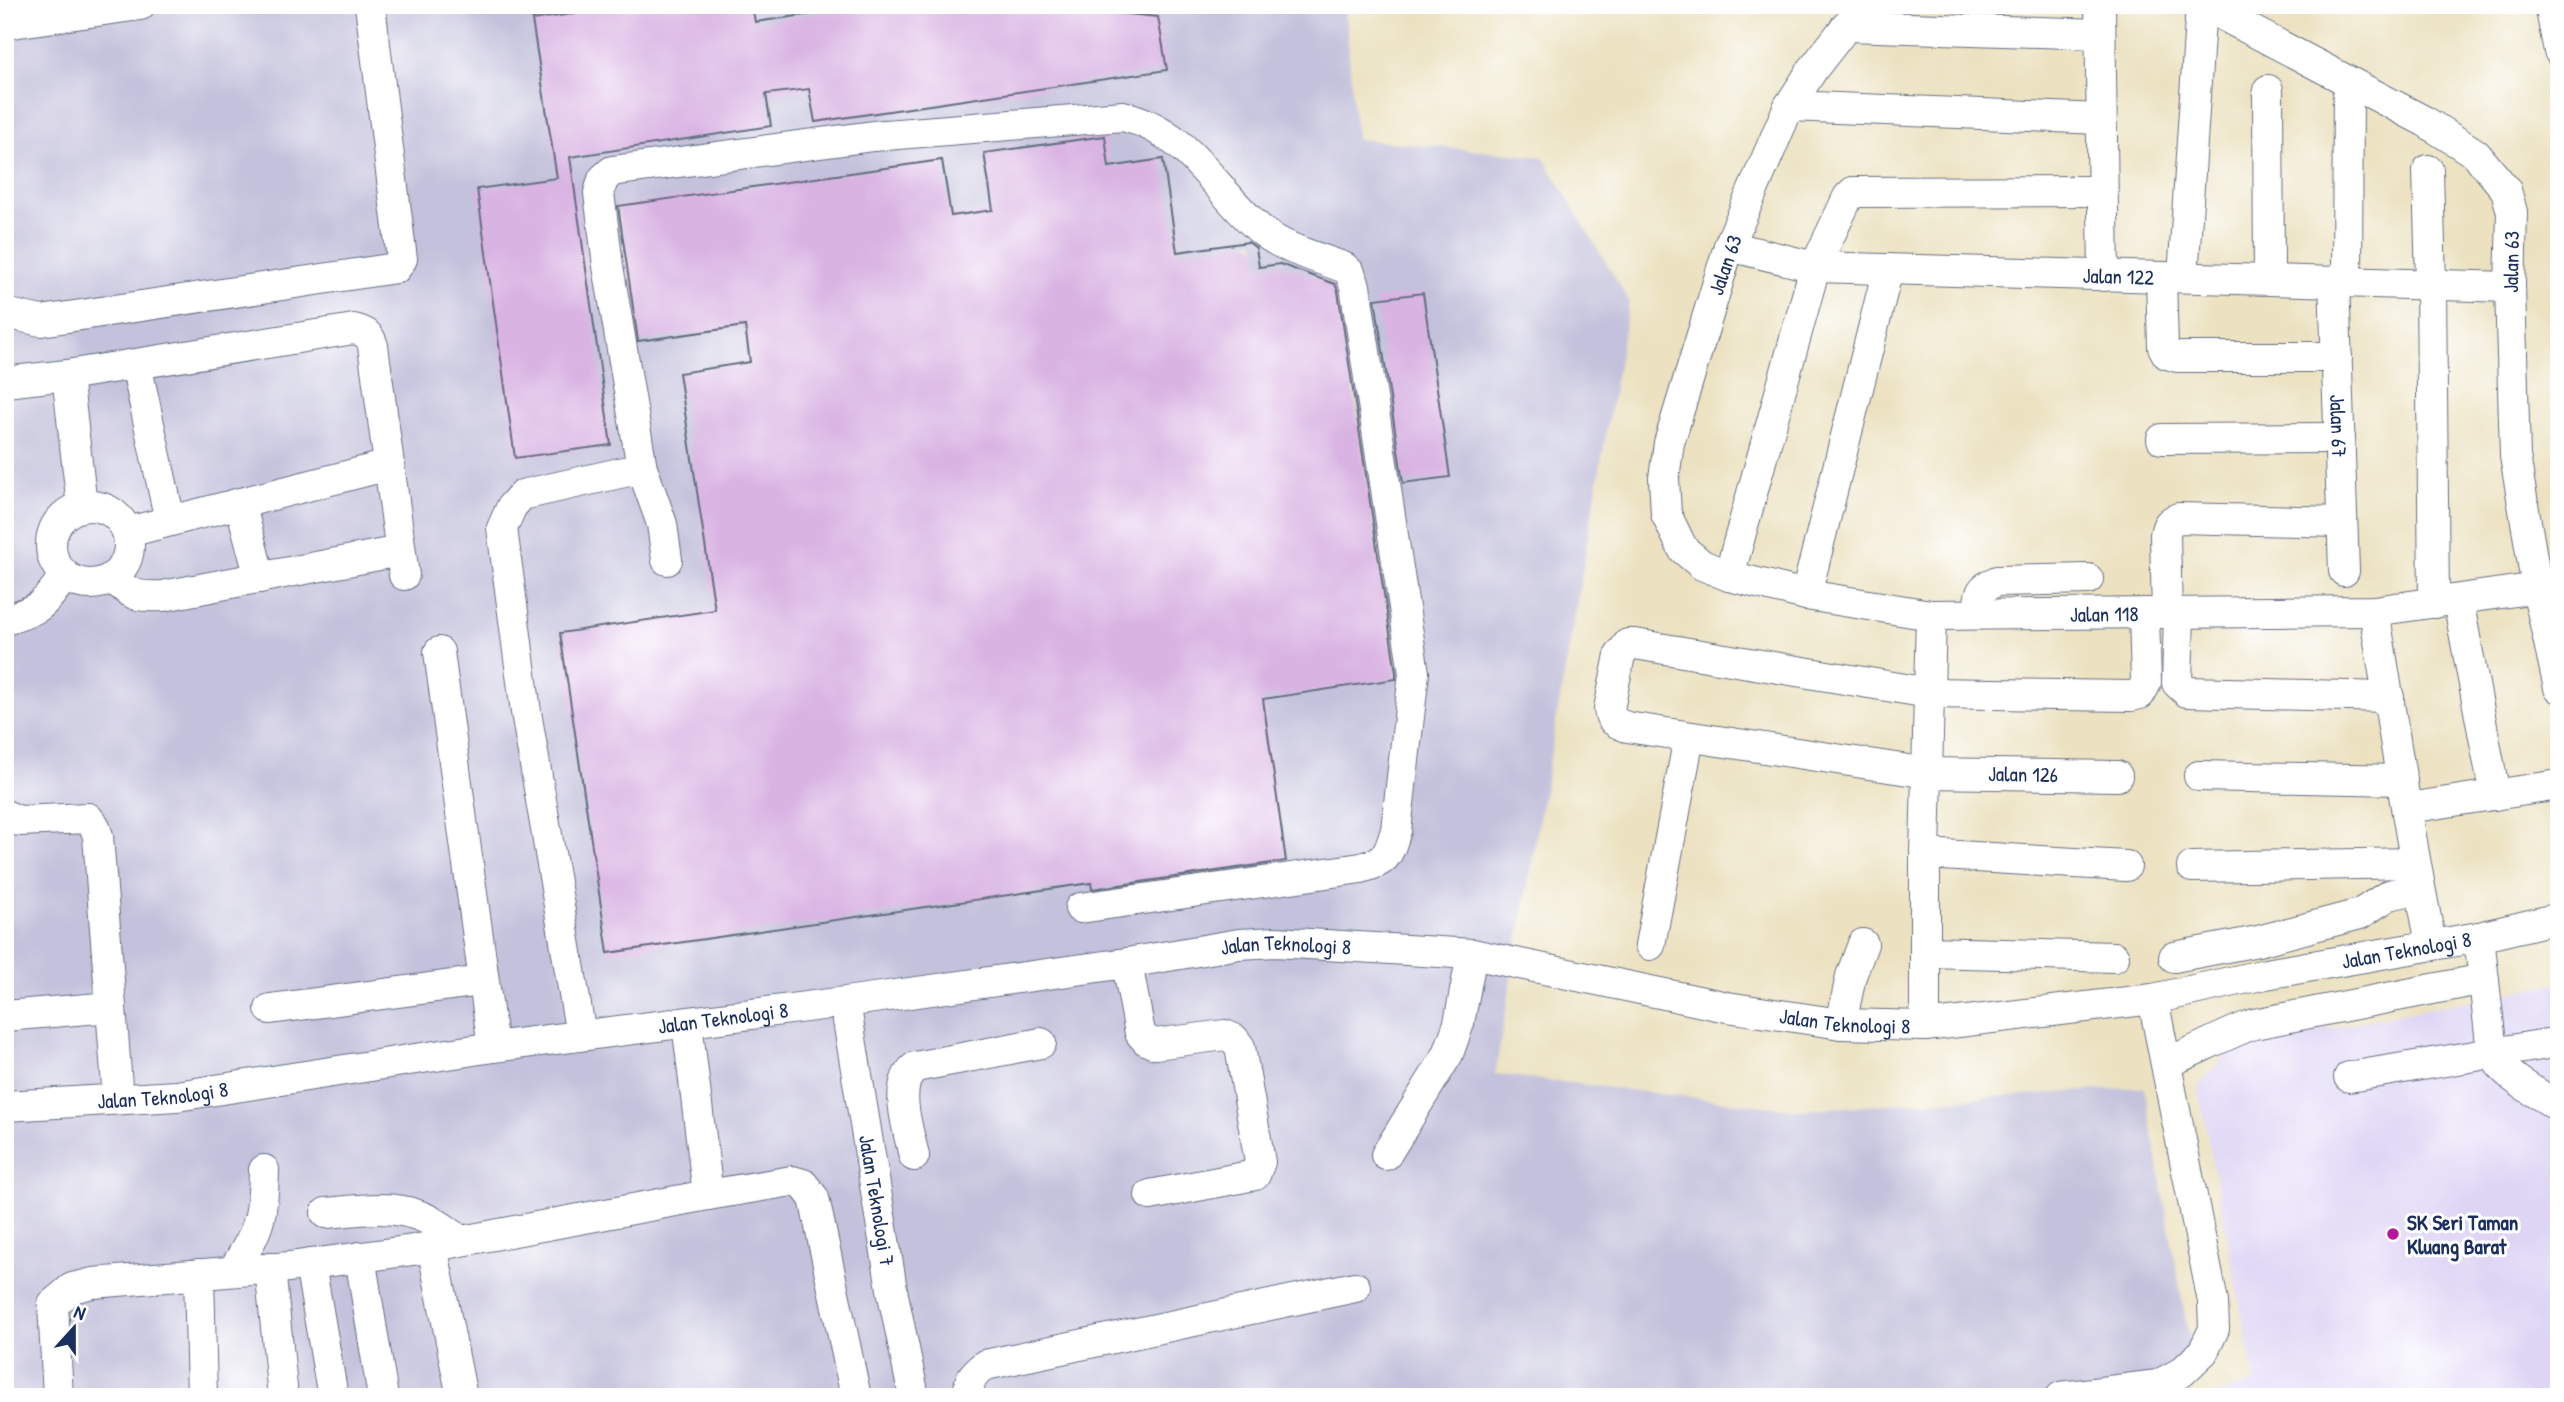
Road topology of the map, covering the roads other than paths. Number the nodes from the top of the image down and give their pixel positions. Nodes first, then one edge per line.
1 (140, 5) edge
2 (370, 5) edge
3 (2202, 5) edge
4 (2550, 5) edge
5 (1855, 16) edge
6 (2100, 19) edge
7 (5, 24) edge
8 (2559, 51) edge
9 (2348, 82) junction
10 (2268, 90) dead end
11 (1789, 106) junction
12 (2100, 119) junction
13 (2428, 170) dead end
14 (2102, 191) junction
15 (1729, 246) junction
16 (1815, 267) junction
17 (1888, 270) junction
18 (2104, 276) junction
19 (2172, 277) junction
20 (2269, 279) junction
21 (2340, 281) junction
22 (2431, 284) junction
23 (2510, 287) junction
24 (5, 313) edge
25 (2337, 357) junction
26 (136, 364) junction
27 (67, 375) junction
28 (5, 382) edge
29 (2340, 438) junction
30 (2162, 439) dead end
31 (389, 465) junction
32 (642, 468) junction
33 (240, 503) junction
34 (82, 506) junction
35 (170, 521) junction
36 (2342, 522) junction
37 (128, 532) junction
38 (1683, 549) joint
39 (667, 560) dead end
40 (2344, 571) dead end
41 (65, 576) junction
42 (1729, 576) junction
43 (112, 577) junction
44 (260, 578) junction
45 (2088, 579) dead end
46 (2537, 588) junction
47 (1806, 595) junction
48 (2446, 602) junction
49 (2374, 611) junction
50 (2164, 613) junction
51 (1978, 614) junction
52 (1931, 615) junction
53 (5, 620) edge
54 (439, 652) dead end
55 (2559, 688) edge
56 (1929, 693) junction
57 (2389, 696) junction
58 (1689, 737) junction
59 (1928, 772) junction
60 (2117, 776) dead end
61 (2199, 776) dead end
62 (2559, 785) edge
63 (2405, 794) junction
64 (2495, 794) junction
65 (5, 815) edge
66 (1925, 855) junction
67 (2126, 866) dead end
68 (2192, 867) dead end
69 (2417, 876) junction
70 (1080, 908) dead end
71 (2559, 918) edge
72 (2479, 937) junction
73 (2258, 941) junction
74 (2431, 943) junction
75 (1863, 944) dead end
76 (1650, 945) dead end
77 (1924, 952) junction
78 (1472, 954) junction
79 (2114, 957) dead end
80 (2174, 957) dead end
81 (1127, 963) junction
82 (2266, 974) junction
83 (2484, 979) junction
84 (482, 981) junction
85 (2153, 999) junction
86 (845, 1002) junction
87 (111, 1007) junction
88 (270, 1009) dead end
89 (5, 1016) edge
90 (687, 1023) junction
91 (1842, 1024) junction
92 (1925, 1026) junction
93 (581, 1035) junction
94 (2559, 1042) edge
95 (1041, 1043) dead end
96 (492, 1047) junction
97 (2492, 1052) junction
98 (2165, 1063) junction
99 (2349, 1077) dead end
100 (118, 1099) junction
101 (5, 1106) edge
102 (2559, 1107) edge
103 (905, 1108) junction
104 (863, 1113) junction
105 (1386, 1155) dead end
106 (914, 1156) dead end
107 (264, 1170) dead end
108 (708, 1195) junction
109 (1150, 1195) dead end
110 (326, 1213) dead end
111 (446, 1243) junction
112 (360, 1257) junction
113 (310, 1264) junction
114 (270, 1268) junction
115 (233, 1271) junction
116 (199, 1274) junction
117 (1355, 1287) dead end
118 (58, 1397) edge
119 (202, 1397) edge
120 (283, 1397) edge
121 (333, 1397) edge
122 (383, 1397) edge
123 (462, 1397) edge
124 (856, 1397) edge
125 (914, 1397) edge
126 (970, 1397) edge
127 (2061, 1397) edge

1 - 7 street
2 - 24 street
3 - 9 street, Jalan 63
3 - 19 street
4 - 8 street
5 - 6 street
5 - 11 street, Jalan 63
6 - 12 street
9 - 21 street, Jalan 67
9 - 23 street, Jalan 63
10 - 20 street
11 - 12 street
11 - 15 street, Jalan 63
12 - 14 street
13 - 22 street
14 - 16 street
14 - 18 street
15 - 16 street, Jalan 122
15 - 38 street, Jalan 63
16 - 17 street, Jalan 122
16 - 42 street
17 - 18 street, Jalan 122
17 - 47 street
18 - 19 street, Jalan 122
19 - 20 street, Jalan 122
19 - 25 street
20 - 21 street, Jalan 122
21 - 22 street, Jalan 122
21 - 25 street, Jalan 67
22 - 23 street, Jalan 122
22 - 48 street
23 - 46 street, Jalan 63
25 - 29 street, Jalan 67
26 - 27 street
26 - 31 street
26 - 35 street
27 - 28 street
27 - 34 street
29 - 30 street
29 - 36 street, Jalan 67
31 - 33 street
31 - 44 street
32 - 39 street
32 - 70 street
32 - 93 street
33 - 35 street
33 - 44 street
34 - 37 street
34 - 41 street
35 - 37 street
36 - 40 street, Jalan 67
36 - 50 street
37 - 43 street
38 - 42 street, Jalan 118
41 - 43 street
41 - 53 street
42 - 47 street, Jalan 118
43 - 44 street
45 - 51 street
46 - 48 street, Jalan 118
46 - 55 street, Jalan 63
47 - 52 street, Jalan 118
48 - 49 street, Jalan 118
48 - 64 street
49 - 50 street, Jalan 118
49 - 57 street
50 - 51 street, Jalan 118
50 - 56 street
50 - 57 street
51 - 52 street, Jalan 118
52 - 56 street
54 - 84 street
56 - 58 street, Jalan 126
56 - 59 street
57 - 63 street
58 - 59 street, Jalan 126
58 - 76 street
59 - 60 street, Jalan 126
59 - 66 street
61 - 63 street
62 - 64 street
63 - 64 street
63 - 69 street
65 - 87 street
66 - 67 street
66 - 77 street
68 - 69 street
69 - 73 street
69 - 74 street
71 - 72 street, Jalan Teknologi 8
72 - 74 street, Jalan Teknologi 8
72 - 83 street
73 - 80 street
73 - 82 street
74 - 82 street, Jalan Teknologi 8
75 - 91 street
77 - 79 street
77 - 92 street
78 - 81 street, Jalan Teknologi 8
78 - 91 street, Jalan Teknologi 8
78 - 105 street
81 - 86 street, Jalan Teknologi 8
81 - 109 street
82 - 85 street, Jalan Teknologi 8
83 - 97 street
83 - 98 street
84 - 88 street
84 - 96 street
85 - 92 street, Jalan Teknologi 8
85 - 98 street
86 - 90 street, Jalan Teknologi 8
86 - 104 street, Jalan Teknologi 7
87 - 89 street
87 - 100 street
90 - 93 street, Jalan Teknologi 8
90 - 108 street
91 - 92 street, Jalan Teknologi 8
93 - 96 street, Jalan Teknologi 8
94 - 97 street
95 - 103 street
96 - 100 street, Jalan Teknologi 8
97 - 99 street
97 - 102 street
98 - 127 street
100 - 101 street, Jalan Teknologi 8
103 - 104 street
103 - 106 street
104 - 125 street, Jalan Teknologi 7
107 - 115 street
108 - 111 street
108 - 124 street
110 - 111 street
111 - 112 street
111 - 123 street
112 - 113 street
112 - 122 street
113 - 114 street
113 - 121 street
114 - 115 street
114 - 120 street
115 - 116 street
116 - 118 street
116 - 119 street
117 - 126 street

